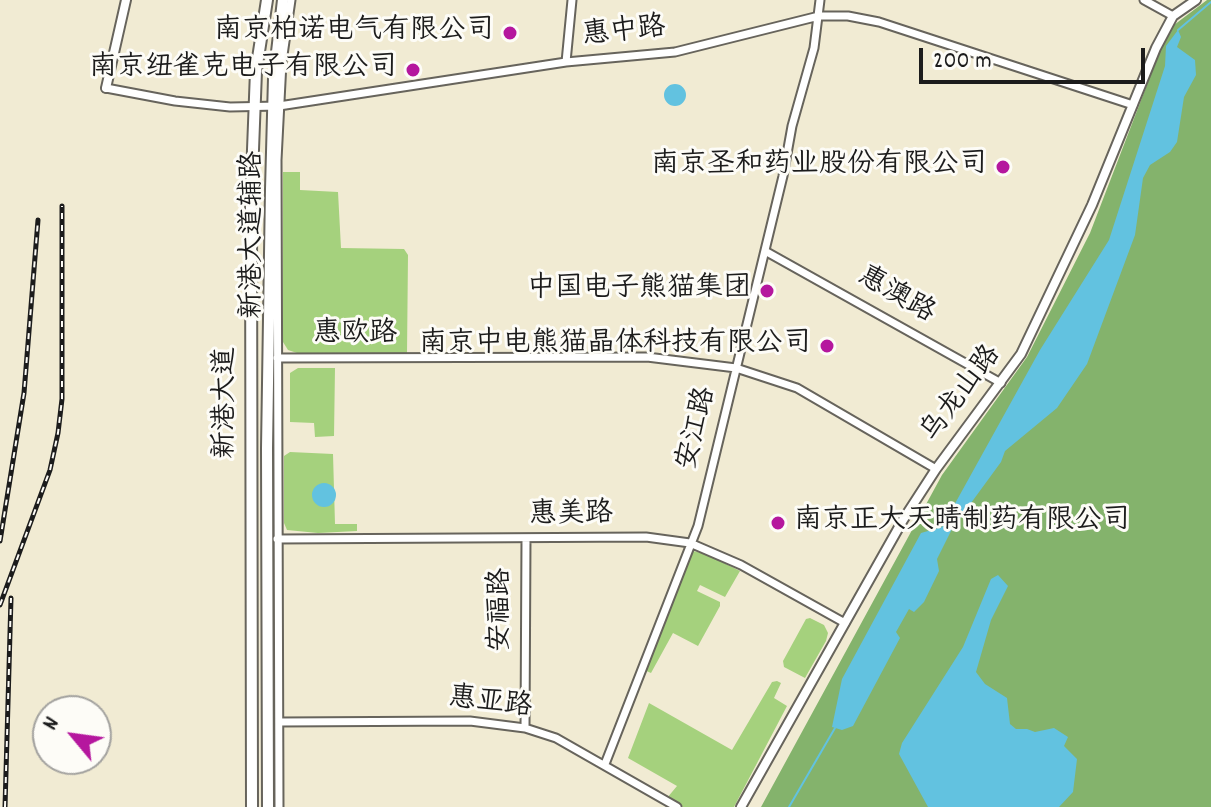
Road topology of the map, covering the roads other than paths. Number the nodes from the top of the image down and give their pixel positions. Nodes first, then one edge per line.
1 (126, 0) edge
2 (267, 0) edge
3 (283, 0) edge
4 (291, 0) edge
5 (572, 0) edge
6 (820, 0) edge
7 (1144, 0) edge
8 (1196, 0) edge
9 (819, 16) junction
10 (1173, 16) junction
11 (566, 62) junction
12 (106, 88) joint
13 (1133, 105) junction
14 (255, 106) junction
15 (276, 106) junction
16 (765, 251) junction
17 (277, 358) junction
18 (736, 368) junction
19 (1001, 383) junction
20 (936, 469) junction
21 (277, 539) junction
22 (526, 539) junction
23 (690, 543) junction
24 (845, 623) junction
25 (279, 722) junction
26 (525, 728) junction
27 (605, 764) junction
28 (252, 807) edge
29 (268, 807) edge
30 (279, 807) edge
31 (677, 807) edge
32 (741, 807) edge

1 - 12 street
2 - 14 main road, 新港大道
3 - 15 main road, 新港大道
4 - 15 street, 新港大道辅路
5 - 11 street
6 - 9 street, 安江路
7 - 10 street
8 - 10 street, 乌龙山路
9 - 11 street, 惠中路
9 - 13 street, 惠中路
9 - 16 street, 安江路
10 - 13 street, 乌龙山路
11 - 15 street, 惠中路
12 - 14 street, 惠中路
13 - 19 street, 乌龙山路
14 - 15 street, 惠中路
14 - 28 main road, 新港大道
15 - 17 street, 新港大道辅路
15 - 29 main road, 新港大道
16 - 18 street, 安江路
16 - 19 street, 惠澳路
17 - 18 street, 惠欧路
17 - 21 street, 新港大道辅路
18 - 20 street, 惠欧路
18 - 23 street, 安江路
19 - 20 street, 乌龙山路
20 - 24 street, 乌龙山路
21 - 22 street, 惠美路
21 - 25 street, 新港大道辅路
22 - 23 street, 惠美路
22 - 26 street, 安福路
23 - 24 street, 惠美路
23 - 27 street, 安江路
24 - 32 street, 乌龙山路
25 - 26 street, 惠亚路
25 - 30 street, 新港大道辅路
26 - 27 street, 惠亚路
27 - 31 street, 惠亚路

